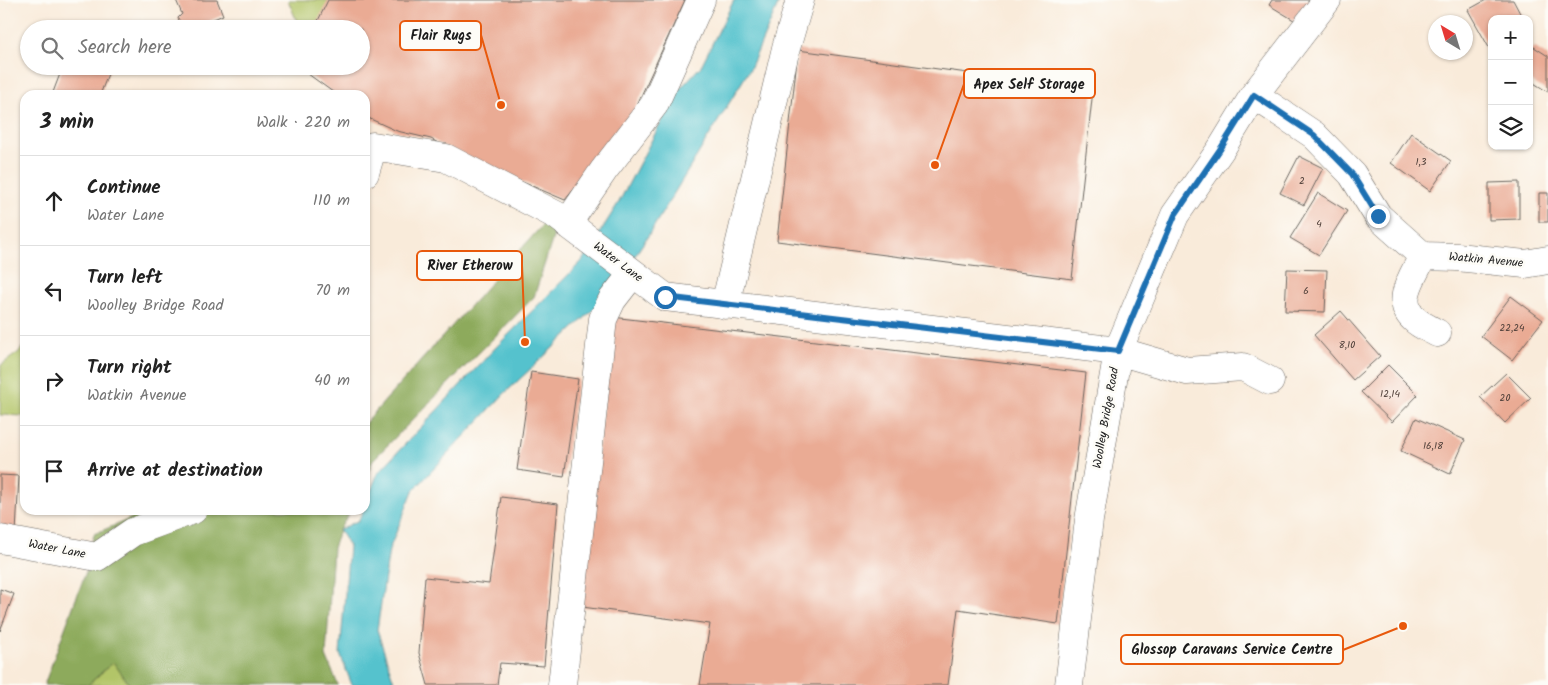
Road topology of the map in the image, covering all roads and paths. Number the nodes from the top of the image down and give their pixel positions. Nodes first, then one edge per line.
1 (701, 0) edge
2 (800, 0) edge
3 (1327, 0) edge
4 (1254, 95) junction
5 (370, 156) edge
6 (568, 225) junction
7 (1423, 256) junction
8 (1548, 260) edge
9 (632, 273) junction
10 (725, 304) junction
11 (1438, 333) dead end
12 (1118, 351) junction
13 (1270, 381) dead end
14 (179, 515) edge
15 (0, 539) edge
16 (562, 685) edge
17 (1069, 685) edge

1 - 6 street
2 - 10 street
3 - 4 street, Woolley Bridge Road
4 - 7 street
4 - 12 street, Woolley Bridge Road
5 - 6 street, Water Lane
6 - 9 street, Water Lane
7 - 8 street, Watkin Avenue
7 - 11 street
9 - 10 street, Water Lane
9 - 16 street
10 - 12 street, Water Lane
12 - 13 street, Water Lane
12 - 17 street, Woolley Bridge Road
14 - 15 street, Water Lane

